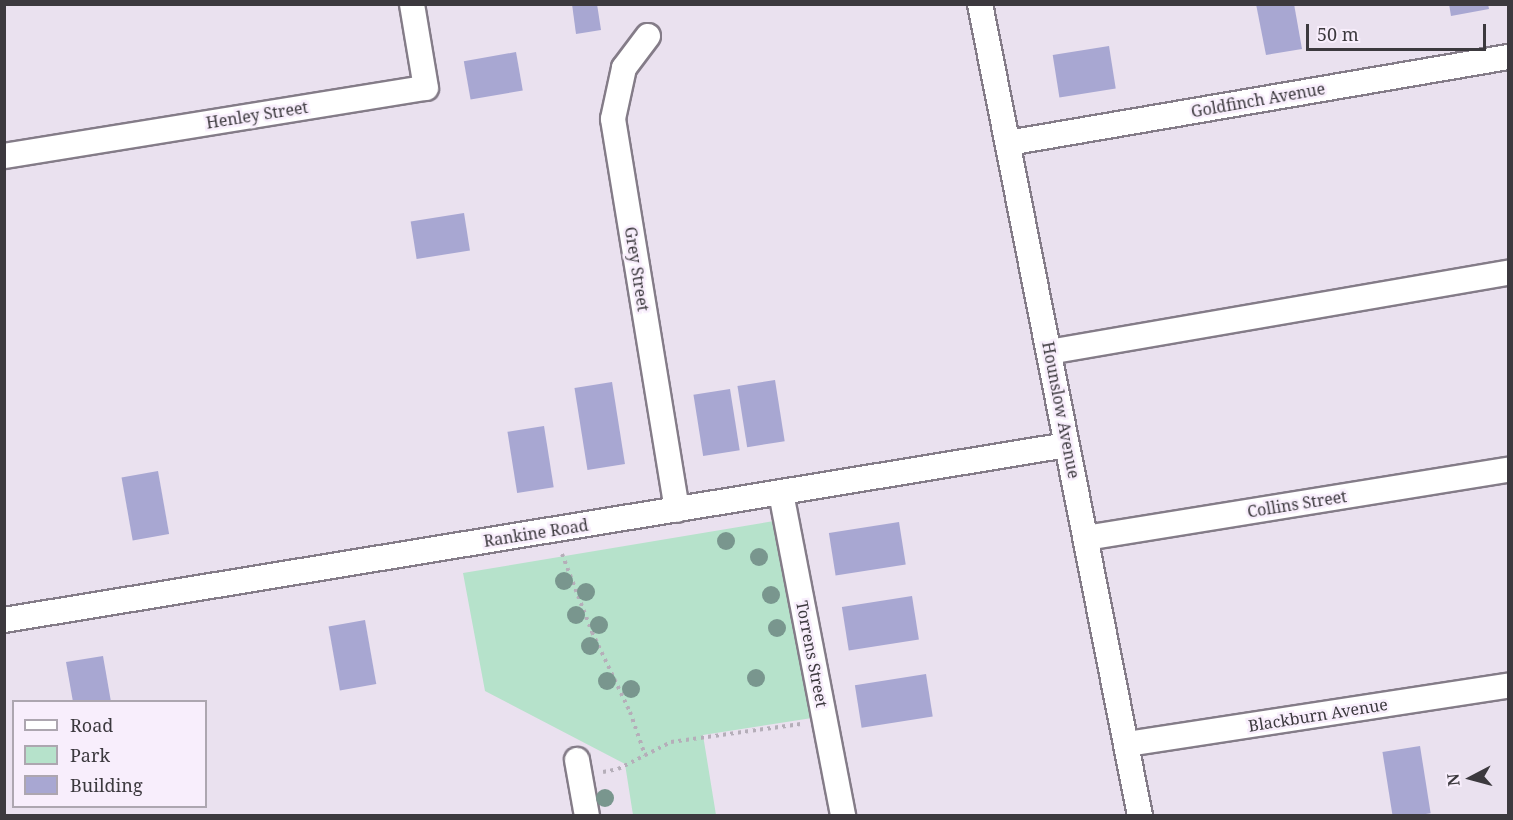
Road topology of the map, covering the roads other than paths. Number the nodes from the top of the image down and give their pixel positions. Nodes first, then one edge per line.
1 (412, 4) edge
2 (980, 4) edge
3 (648, 36) dead end
4 (1509, 57) edge
5 (1008, 143) junction
6 (4, 156) edge
7 (1509, 273) edge
8 (1049, 352) junction
9 (1067, 445) junction
10 (1509, 470) edge
11 (781, 493) junction
12 (677, 510) junction
13 (1086, 537) junction
14 (4, 620) edge
15 (1509, 686) edge
16 (1127, 744) junction
17 (585, 767) road end
18 (587, 816) edge
19 (843, 816) edge
20 (1140, 816) edge

1 - 6 street, Henley Street
2 - 5 street, Hounslow Avenue
3 - 12 street, Grey Street
4 - 5 street, Goldfinch Avenue
5 - 8 street, Hounslow Avenue
7 - 8 street
8 - 9 street, Hounslow Avenue
9 - 11 street, Rankine Road
9 - 13 street, Hounslow Avenue
10 - 13 street, Collins Street
11 - 12 street, Rankine Road
11 - 19 street, Torrens Street
12 - 14 street, Rankine Road
13 - 16 street, Hounslow Avenue
15 - 16 street, Blackburn Avenue
16 - 20 street, Hounslow Avenue
17 - 18 street

